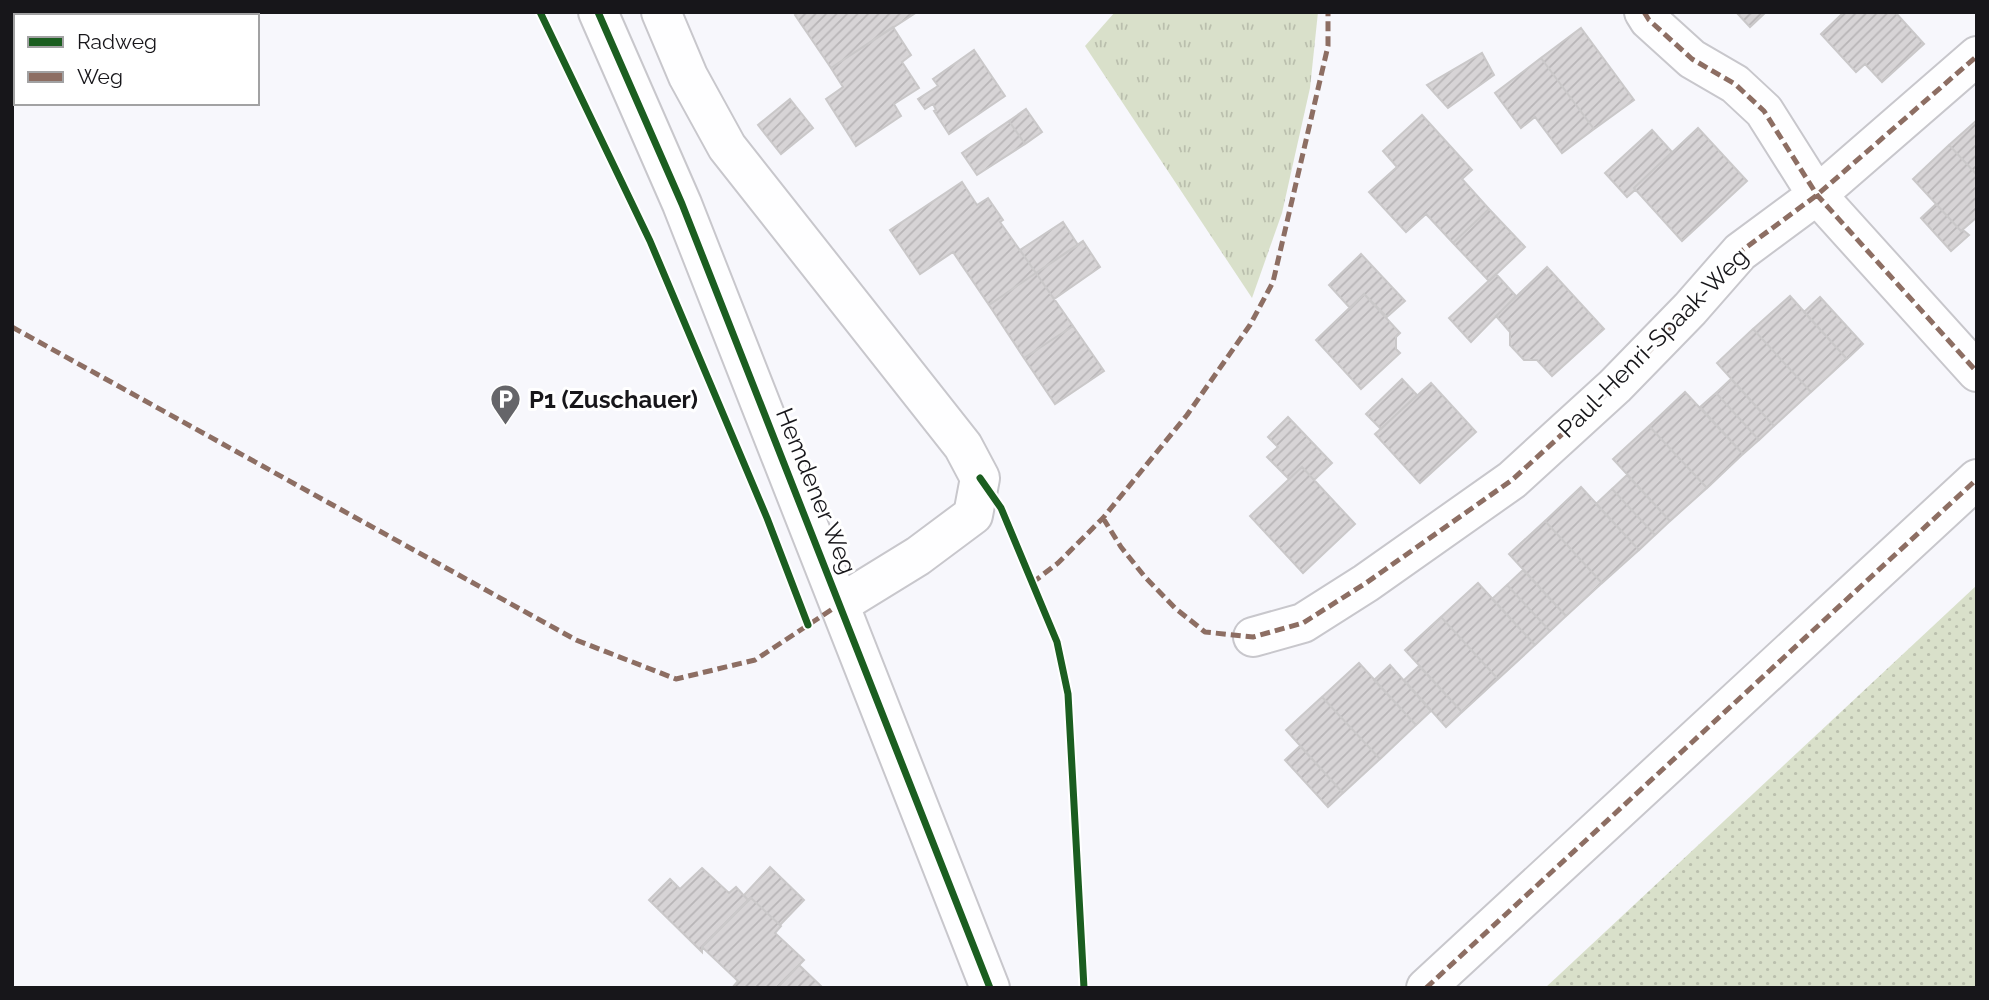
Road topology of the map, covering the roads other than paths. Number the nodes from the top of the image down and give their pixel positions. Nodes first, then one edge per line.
1 (598, 12) edge
2 (661, 12) edge
3 (1644, 12) edge
4 (1977, 56) edge
5 (1817, 195) junction
6 (1977, 372) edge
7 (1977, 479) edge
8 (840, 604) junction
9 (1253, 637) dead end
10 (990, 988) edge
11 (1426, 988) edge

1 - 8 street, Hemdener Weg
2 - 8 street, Hemdener Weg
3 - 5 street
4 - 5 street, Paul-Henri-Spaak-Weg
5 - 6 street
5 - 9 street, Paul-Henri-Spaak-Weg
7 - 11 street
8 - 10 street, Hemdener Weg

